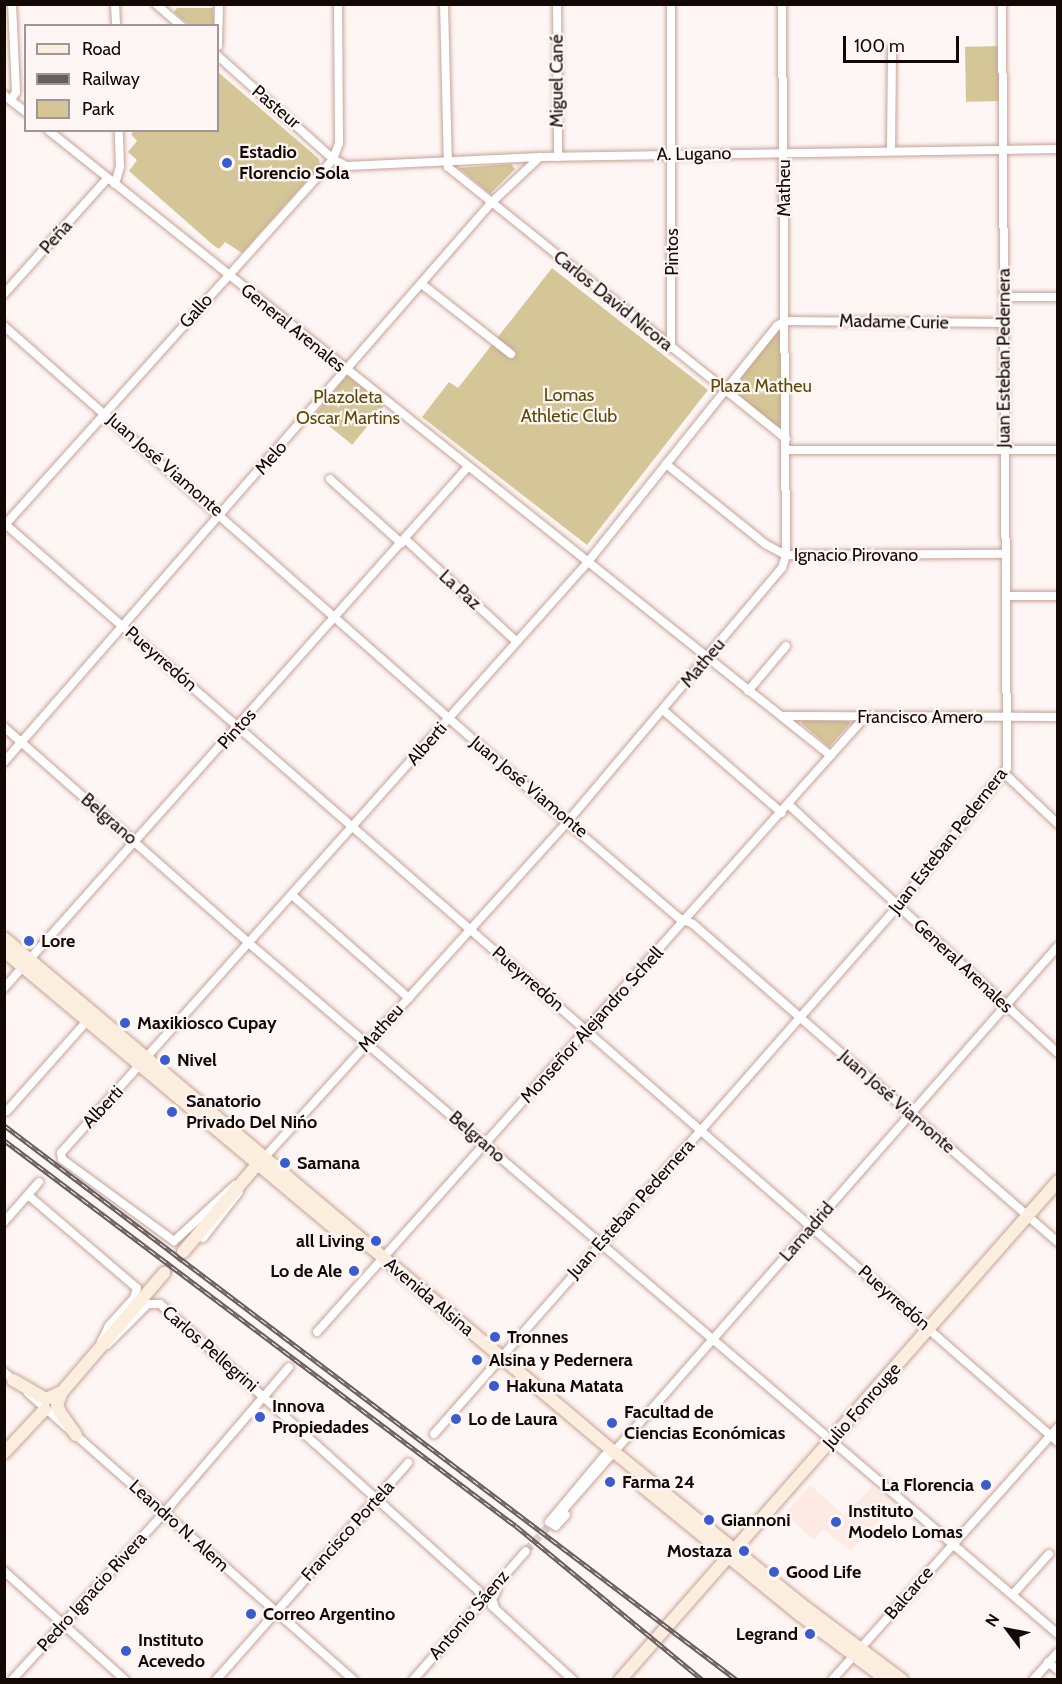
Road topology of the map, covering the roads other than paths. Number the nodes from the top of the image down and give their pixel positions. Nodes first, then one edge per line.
1 (12, 4) edge
2 (115, 4) edge
3 (219, 4) edge
4 (338, 4) edge
5 (444, 4) edge
6 (557, 4) edge
7 (671, 4) edge
8 (782, 4) edge
9 (1002, 4) edge
10 (157, 5) edge
11 (116, 24) edge
12 (179, 24) edge
13 (219, 24) edge
14 (891, 48) dead end
15 (219, 57) edge
16 (8, 98) edge
17 (24, 110) edge
18 (50, 132) edge
19 (119, 132) edge
20 (1002, 148) junction
21 (1058, 148) edge
22 (891, 149) junction
23 (784, 152) junction
24 (672, 155) junction
25 (540, 157) junction
26 (558, 157) junction
27 (333, 159) junction
28 (445, 159) junction
29 (111, 182) junction
30 (491, 203) junction
31 (227, 275) junction
32 (423, 285) junction
33 (4, 294) edge
34 (1004, 297) junction
35 (1058, 297) edge
36 (785, 321) junction
37 (1004, 323) junction
38 (4, 326) edge
39 (672, 348) junction
40 (511, 354) dead end
41 (347, 372) junction
42 (724, 390) junction
43 (105, 412) junction
44 (786, 439) junction
45 (786, 450) junction
46 (1058, 450) edge
47 (1005, 451) junction
48 (666, 464) junction
49 (467, 468) junction
50 (330, 479) dead end
51 (222, 514) junction
52 (5, 525) edge
53 (403, 541) junction
54 (1006, 554) junction
55 (786, 555) junction
56 (587, 563) junction
57 (1006, 596) junction
58 (1058, 596) edge
59 (335, 617) junction
60 (125, 627) junction
61 (516, 640) junction
62 (786, 646) dead end
63 (707, 659) junction
64 (748, 691) junction
65 (663, 710) junction
66 (782, 716) junction
67 (866, 717) junction
68 (1058, 717) edge
69 (1007, 718) junction
70 (449, 719) junction
71 (4, 727) edge
72 (239, 727) junction
73 (22, 742) junction
74 (831, 756) junction
75 (4, 762) edge
76 (1004, 773) junction
77 (789, 806) junction
78 (782, 813) junction
79 (568, 821) junction
80 (1058, 824) edge
81 (354, 827) junction
82 (135, 842) junction
83 (292, 895) junction
84 (898, 906) junction
85 (686, 921) junction
86 (471, 929) junction
87 (4, 938) edge
88 (250, 944) junction
89 (1058, 946) edge
90 (4, 951) edge
91 (26, 963) junction
92 (4, 988) edge
93 (409, 998) junction
94 (1006, 1006) junction
95 (801, 1018) junction
96 (87, 1021) junction
97 (588, 1031) junction
98 (368, 1042) junction
99 (1058, 1053) edge
100 (143, 1063) junction
101 (7, 1111) dead end
102 (911, 1115) junction
103 (701, 1131) junction
104 (485, 1145) junction
105 (244, 1154) junction
106 (260, 1162) junction
107 (268, 1174) junction
108 (246, 1177) junction
109 (1058, 1180) edge
110 (39, 1182) dead end
111 (28, 1195) junction
112 (1028, 1216) junction
113 (4, 1222) edge
114 (812, 1227) junction
115 (1058, 1242) edge
116 (601, 1243) junction
117 (184, 1249) joint
118 (379, 1261) junction
119 (164, 1274) tunnel mouth
120 (929, 1328) junction
121 (317, 1332) dead end
122 (714, 1338) junction
123 (100, 1348) junction
124 (497, 1360) junction
125 (289, 1367) dead end
126 (9, 1376) edge
127 (62, 1392) junction
128 (264, 1397) junction
129 (45, 1408) junction
130 (1058, 1427) edge
131 (434, 1434) dead end
132 (76, 1435) junction
133 (1050, 1435) junction
134 (834, 1440) junction
135 (1058, 1442) edge
136 (4, 1453) edge
137 (610, 1457) junction
138 (408, 1463) dead end
139 (376, 1499) junction
140 (164, 1513) junction
141 (556, 1518) tunnel mouth
142 (954, 1542) junction
143 (526, 1551) tunnel mouth
144 (1049, 1554) dead end
145 (732, 1555) junction
146 (4, 1571) edge
147 (478, 1590) junction
148 (1013, 1594) junction
149 (478, 1606) junction
150 (495, 1608) junction
151 (276, 1612) junction
152 (63, 1624) junction
153 (1058, 1634) edge
154 (857, 1652) junction
155 (1058, 1652) edge
156 (1048, 1662) junction
157 (1058, 1670) edge
158 (4, 1675) edge
159 (627, 1677) edge
160 (10, 1680) edge
161 (125, 1680) edge
162 (216, 1680) edge
163 (354, 1680) edge
164 (413, 1680) edge
165 (573, 1680) edge
166 (832, 1680) edge
167 (887, 1680) edge
168 (902, 1680) edge
169 (1033, 1680) edge

1 - 16 street
2 - 11 street
3 - 13 street
4 - 27 street
5 - 28 street
6 - 26 street, Miguel Cané
7 - 24 street, Pintos
8 - 23 street, Matheu
9 - 20 street, Juan Esteban Pedernera
10 - 12 street
14 - 22 street
15 - 27 street, Pasteur
16 - 17 street
18 - 29 street, General Arenales
19 - 29 street
20 - 21 street, A. Lugano
20 - 22 street, A. Lugano
20 - 34 street, Juan Esteban Pedernera
22 - 23 street, A. Lugano
23 - 24 street, A. Lugano
23 - 36 street, Matheu
24 - 26 street, A. Lugano
24 - 39 street, Pintos
25 - 26 street, A. Lugano
25 - 28 street, A. Lugano
25 - 30 street, Melo
27 - 28 street, A. Lugano
27 - 31 street, Gallo
28 - 30 street, Carlos David Nicora
29 - 31 street, General Arenales
29 - 33 street, Peña
30 - 32 street, Melo
30 - 39 street, Carlos David Nicora
31 - 41 street, General Arenales
31 - 43 street, Gallo
32 - 40 street
32 - 41 street, Melo
34 - 35 street
34 - 37 street, Juan Esteban Pedernera
36 - 37 street, Madame Curie
36 - 42 street, Alberti
36 - 44 street, Matheu
37 - 47 street, Juan Esteban Pedernera
38 - 43 street, Juan José Viamonte
39 - 42 street, Carlos David Nicora
41 - 49 street, General Arenales
41 - 51 street, Melo
42 - 44 street, Carlos David Nicora
42 - 48 street, Alberti
43 - 51 street, Juan José Viamonte
43 - 52 street, Gallo
44 - 45 street, Matheu
45 - 47 street
45 - 55 street, Matheu
46 - 47 street
47 - 54 street, Juan Esteban Pedernera
48 - 55 street, Ignacio Pirovano
48 - 56 street, Alberti
49 - 53 street, Pintos
49 - 56 street, General Arenales
50 - 53 street, La Paz
51 - 59 street, Juan José Viamonte
51 - 60 street, Melo
52 - 60 street, Pueyrredón
53 - 59 street, Pintos
53 - 61 street, La Paz
54 - 55 street, Ignacio Pirovano
54 - 57 street, Juan Esteban Pedernera
55 - 63 street, Matheu
56 - 61 street, Alberti
56 - 63 street, General Arenales
57 - 58 street
57 - 69 street, Juan Esteban Pedernera
59 - 70 street, Juan José Viamonte
59 - 72 street, Pintos
60 - 72 street, Pueyrredón
60 - 73 street, Melo
61 - 70 street, Alberti
62 - 64 street
63 - 64 street
63 - 65 street, Matheu
64 - 66 street
65 - 78 street
65 - 79 street, Matheu
66 - 67 street, Francisco Amero
66 - 74 street
67 - 69 street, Francisco Amero
67 - 74 street, Monseñor Alejandro Schell
68 - 69 street, Francisco Amero
69 - 76 street, Juan Esteban Pedernera
70 - 79 street, Juan José Viamonte
70 - 81 street, Alberti
71 - 73 street, Belgrano
72 - 81 street, Pueyrredón
72 - 82 street, Pintos
73 - 75 street, Melo
73 - 82 street, Belgrano
74 - 77 street, Monseñor Alejandro Schell
76 - 80 street
76 - 84 street, Juan Esteban Pedernera
77 - 78 street, Monseñor Alejandro Schell
77 - 84 street, General Arenales
78 - 85 street, Monseñor Alejandro Schell
79 - 85 street, Juan José Viamonte
79 - 86 street, Matheu
81 - 83 street, Alberti
81 - 86 street, Pueyrredón
82 - 88 street, Belgrano
82 - 91 street, Pintos
83 - 88 street, Alberti
83 - 93 street
84 - 94 street, General Arenales
84 - 95 street, Juan Esteban Pedernera
85 - 95 street, Juan José Viamonte
85 - 97 street, Monseñor Alejandro Schell
86 - 93 street, Matheu
86 - 97 street, Pueyrredón
87 - 91 main road, Avenida Alsina
88 - 98 street, Belgrano
88 - 100 street, Alberti
89 - 94 street, Lamadrid
90 - 91 main road, Avenida Alsina
91 - 92 street, Pintos
91 - 96 main road, Avenida Alsina
91 - 100 main road, Avenida Alsina
93 - 98 street, Matheu
94 - 99 street, General Arenales
94 - 102 street, Lamadrid
95 - 102 street, Juan José Viamonte
95 - 103 street, Juan Esteban Pedernera
96 - 100 main road, Avenida Alsina
96 - 101 street
97 - 103 street, Pueyrredón
97 - 104 street, Monseñor Alejandro Schell
98 - 104 street, Belgrano
98 - 106 street, Matheu
100 - 105 main road, Avenida Alsina
100 - 106 main road, Avenida Alsina
100 - 117 street, Alberti
102 - 112 street, Juan José Viamonte
102 - 114 street, Lamadrid
103 - 114 street, Pueyrredón
103 - 116 street, Juan Esteban Pedernera
104 - 116 street, Belgrano
104 - 118 street, Monseñor Alejandro Schell
105 - 106 main road, Avenida Alsina
105 - 108 street
106 - 107 main road, Avenida Alsina
106 - 108 main road, Matheu
106 - 118 main road, Avenida Alsina
107 - 108 street
107 - 118 main road, Avenida Alsina
108 - 117 main road, Matheu
109 - 112 main road, Julio Fonrouge
110 - 111 street
111 - 113 street
111 - 123 street
112 - 115 street, Juan José Viamonte
112 - 120 main road, Julio Fonrouge
114 - 120 street, Pueyrredón
114 - 122 street, Lamadrid
116 - 122 street, Belgrano
116 - 124 street, Juan Esteban Pedernera
118 - 121 street, Monseñor Alejandro Schell
118 - 124 main road, Avenida Alsina
119 - 123 main road
120 - 133 street, Pueyrredón
120 - 134 main road, Julio Fonrouge
122 - 134 street, Belgrano
122 - 137 street, Lamadrid
123 - 127 main road
123 - 128 street, Carlos Pellegrini
124 - 131 street, Juan Esteban Pedernera
124 - 137 main road, Avenida Alsina
125 - 128 street, Pedro Ignacio Rivera
126 - 127 main road
126 - 129 street, Leandro N. Alem
127 - 132 main road
128 - 139 street, Carlos Pellegrini
128 - 140 street, Pedro Ignacio Rivera
129 - 132 street, Leandro N. Alem
129 - 136 main road
130 - 133 street, Balcarce
132 - 140 street, Leandro N. Alem
133 - 135 street, Pueyrredón
133 - 142 street, Balcarce
134 - 142 street, Belgrano
134 - 145 main road, Julio Fonrouge
137 - 137 street, Lamadrid
137 - 141 street, Lamadrid
137 - 145 main road, Avenida Alsina
138 - 139 street, Francisco Portela
139 - 147 street, Carlos Pellegrini
139 - 151 street, Francisco Portela
140 - 151 street, Leandro N. Alem
140 - 152 street, Pedro Ignacio Rivera
142 - 148 street, Belgrano
142 - 154 street, Balcarce
143 - 149 street, Antonio Sáenz
144 - 148 street
145 - 154 main road, Avenida Alsina
145 - 159 main road, Julio Fonrouge
146 - 152 street
147 - 149 street
147 - 150 street, Antonio Sáenz
148 - 153 street, Belgrano
149 - 150 street
149 - 164 street, Antonio Sáenz
150 - 165 street
151 - 162 street, Francisco Portela
151 - 163 street, Leandro N. Alem
152 - 160 street, Pedro Ignacio Rivera
152 - 161 street
154 - 166 street, Balcarce
154 - 167 main road
154 - 168 main road
155 - 156 street
156 - 157 street
156 - 169 street
158 - 160 street

